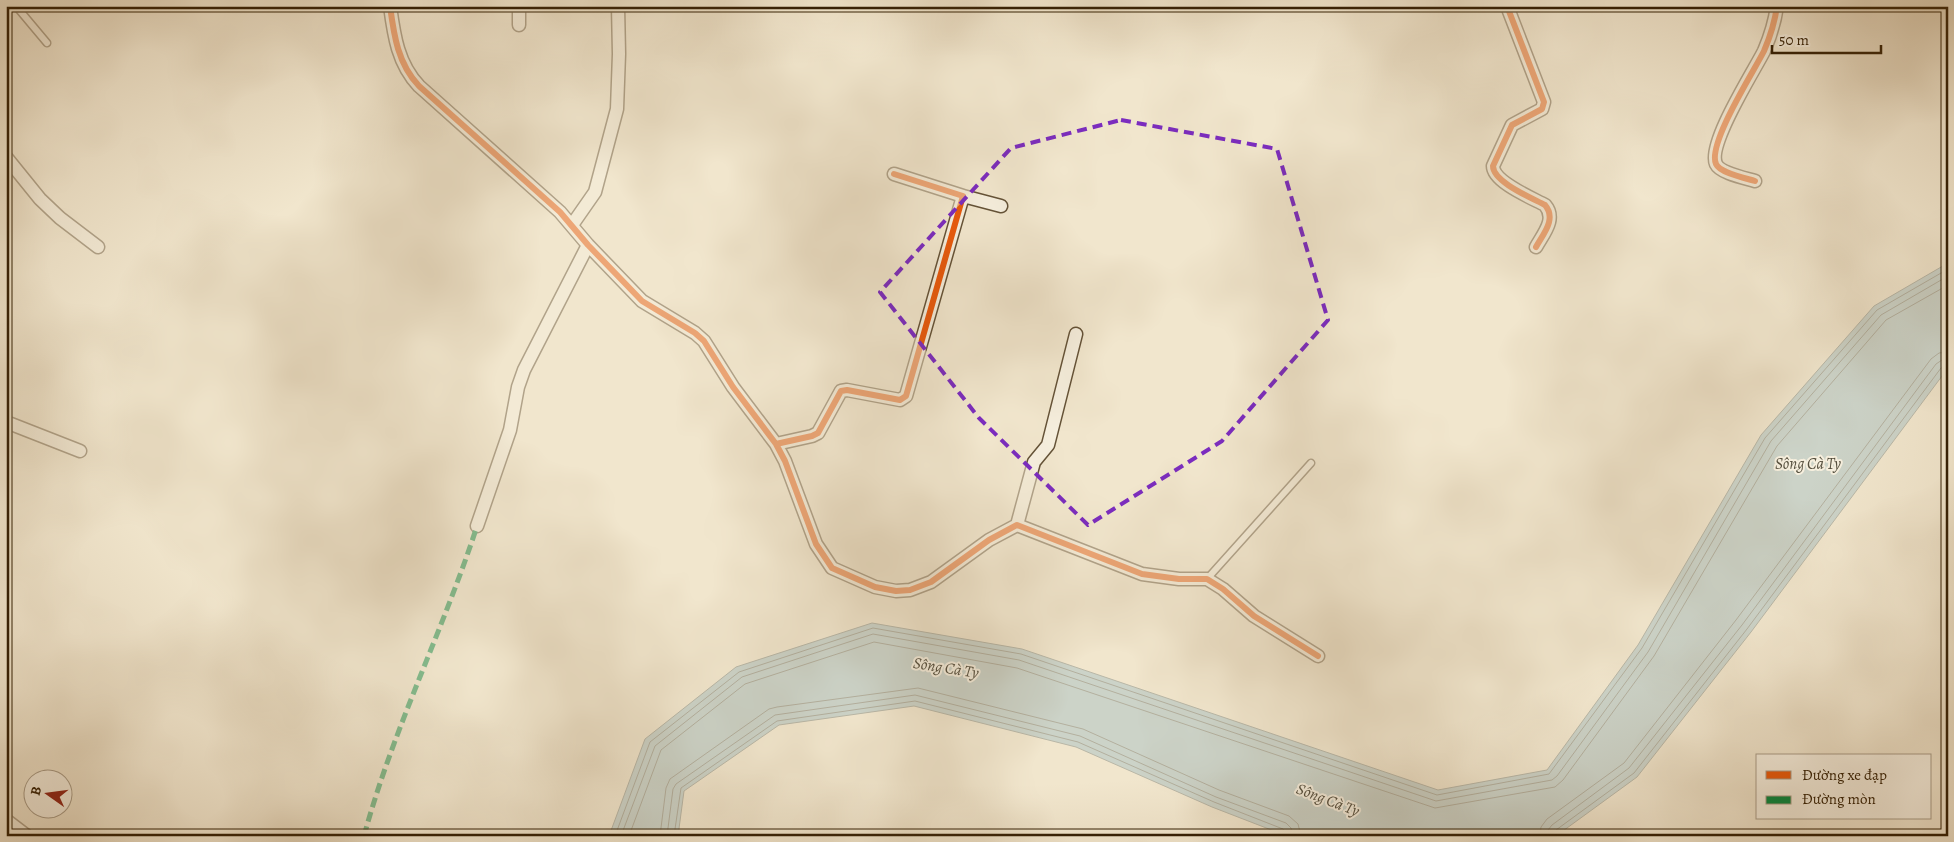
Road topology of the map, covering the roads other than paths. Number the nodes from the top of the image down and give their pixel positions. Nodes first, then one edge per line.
1 (16, 6) edge
2 (390, 6) edge
3 (520, 6) edge
4 (618, 6) edge
5 (1507, 6) edge
6 (1777, 6) edge
7 (519, 25) dead end
8 (47, 43) dead end
9 (6, 157) edge
10 (894, 174) dead end
11 (1755, 181) dead end
12 (963, 196) junction
13 (1001, 206) dead end
14 (572, 225) junction
15 (588, 245) junction
16 (98, 246) dead end
17 (1536, 247) dead end
18 (1076, 334) dead end
19 (6, 422) edge
20 (776, 444) junction
21 (80, 451) dead end
22 (1311, 463) dead end
23 (1016, 525) junction
24 (477, 526) dead end
25 (1208, 579) junction
26 (1318, 656) dead end
27 (6, 820) edge
28 (27, 836) edge

1 - 8 lane
2 - 14 street
3 - 7 street
4 - 14 street
5 - 17 street
6 - 11 street
9 - 16 street
10 - 12 street
12 - 13 street
12 - 20 street
14 - 15 street
15 - 20 street
15 - 24 street
18 - 23 street
19 - 21 street
20 - 23 street
22 - 25 lane
23 - 25 street
25 - 26 street
27 - 28 street

